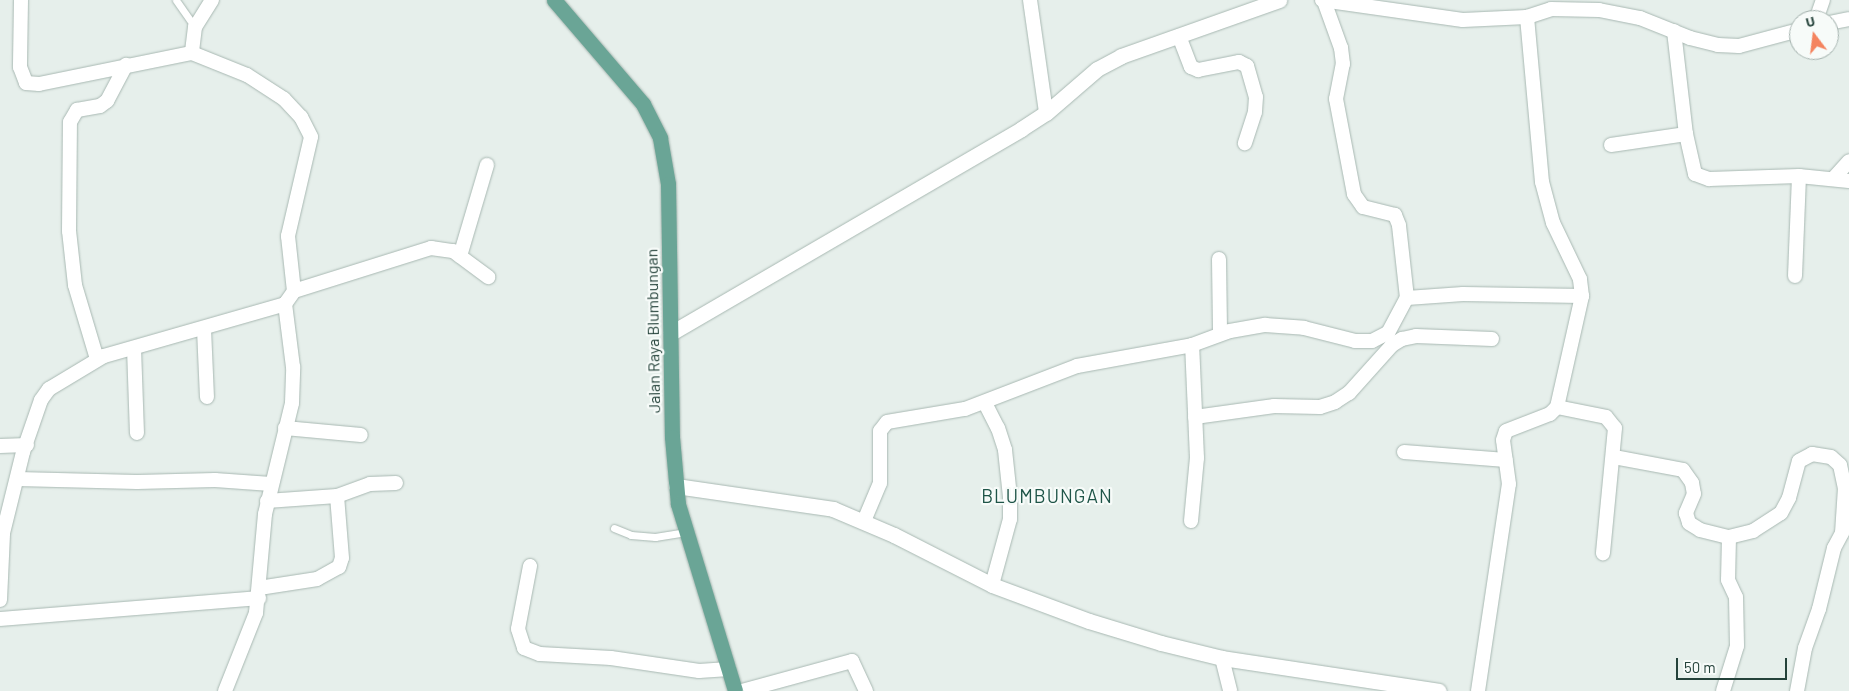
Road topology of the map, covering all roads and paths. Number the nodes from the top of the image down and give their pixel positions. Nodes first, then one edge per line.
1 (21, 0) edge
2 (176, 0) edge
3 (212, 0) edge
4 (554, 0) edge
5 (1030, 0) edge
6 (1279, 0) edge
7 (1323, 0) edge
8 (1527, 17) junction
9 (195, 27) junction
10 (1674, 31) junction
11 (1789, 33) edge
12 (1179, 36) junction
13 (192, 53) junction
14 (126, 65) junction
15 (1046, 113) junction
16 (1686, 134) junction
17 (1245, 143) dead end
18 (1612, 145) dead end
19 (1849, 161) edge
20 (487, 165) dead end
21 (1799, 176) junction
22 (1833, 179) junction
23 (1849, 181) edge
24 (460, 256) junction
25 (1219, 259) dead end
26 (1795, 276) dead end
27 (488, 277) dead end
28 (294, 291) junction
29 (1582, 296) junction
30 (1407, 298) junction
31 (285, 304) junction
32 (204, 329) junction
33 (671, 333) junction
34 (1220, 334) junction
35 (1492, 339) dead end
36 (1192, 345) junction
37 (134, 348) junction
38 (97, 359) junction
39 (207, 397) dead end
40 (985, 403) junction
41 (1557, 406) junction
42 (1195, 417) junction
43 (285, 428) junction
44 (137, 434) dead end
45 (361, 435) dead end
46 (27, 445) junction
47 (0, 446) edge
48 (1404, 452) dead end
49 (1614, 457) junction
50 (1506, 460) junction
51 (17, 479) junction
52 (396, 483) dead end
53 (271, 484) junction
54 (676, 486) junction
55 (337, 496) junction
56 (267, 501) junction
57 (864, 521) junction
58 (1190, 521) dead end
59 (614, 528) dead end
60 (686, 532) junction
61 (1729, 536) junction
62 (1603, 553) dead end
63 (530, 566) dead end
64 (992, 586) junction
65 (259, 593) junction
66 (0, 600) edge
67 (0, 619) edge
68 (1222, 658) junction
69 (729, 670) junction
70 (225, 691) edge
71 (735, 691) edge
72 (742, 691) edge
73 (866, 691) edge
74 (1230, 691) edge
75 (1438, 691) edge
76 (1478, 691) edge
77 (1723, 691) edge
78 (1797, 691) edge

1 - 14 street
2 - 9 lane
3 - 9 street
4 - 33 main road, Jalan Raya Blumbungan
5 - 15 street
6 - 12 street
7 - 8 street
7 - 30 street
8 - 10 street
8 - 29 street
9 - 13 street
10 - 11 street
10 - 16 street
12 - 15 street
12 - 17 street
13 - 14 street
13 - 28 street
14 - 38 street
15 - 33 street
16 - 18 street
16 - 21 street
19 - 22 street
20 - 24 street
21 - 22 street
21 - 26 street
22 - 23 street
24 - 27 street
24 - 28 street
25 - 34 street
28 - 31 street
29 - 30 street
29 - 41 street
30 - 34 street
31 - 32 street
31 - 43 street
32 - 37 street
32 - 39 street
33 - 54 main road, Jalan Raya Blumbungan
34 - 36 street
35 - 42 street
36 - 40 street
36 - 42 street
37 - 38 street
37 - 44 street
38 - 46 street
40 - 57 street
40 - 64 street
41 - 49 street
41 - 50 street
42 - 58 street
43 - 45 street
43 - 53 street
46 - 47 street
46 - 51 street
48 - 50 street
49 - 61 street
49 - 62 street
50 - 76 street
51 - 53 street
51 - 66 street
52 - 55 street
53 - 56 street
54 - 57 street
54 - 60 main road, Jalan Raya Blumbungan
55 - 56 street
55 - 65 street
56 - 65 street
57 - 64 street
59 - 60 lane
60 - 69 main road, Jalan Raya Blumbungan
61 - 77 street
61 - 78 street
63 - 69 street
64 - 68 street
65 - 67 street
65 - 70 street
68 - 74 street
68 - 75 street
69 - 71 main road, Jalan Raya Blumbungan
72 - 73 street

